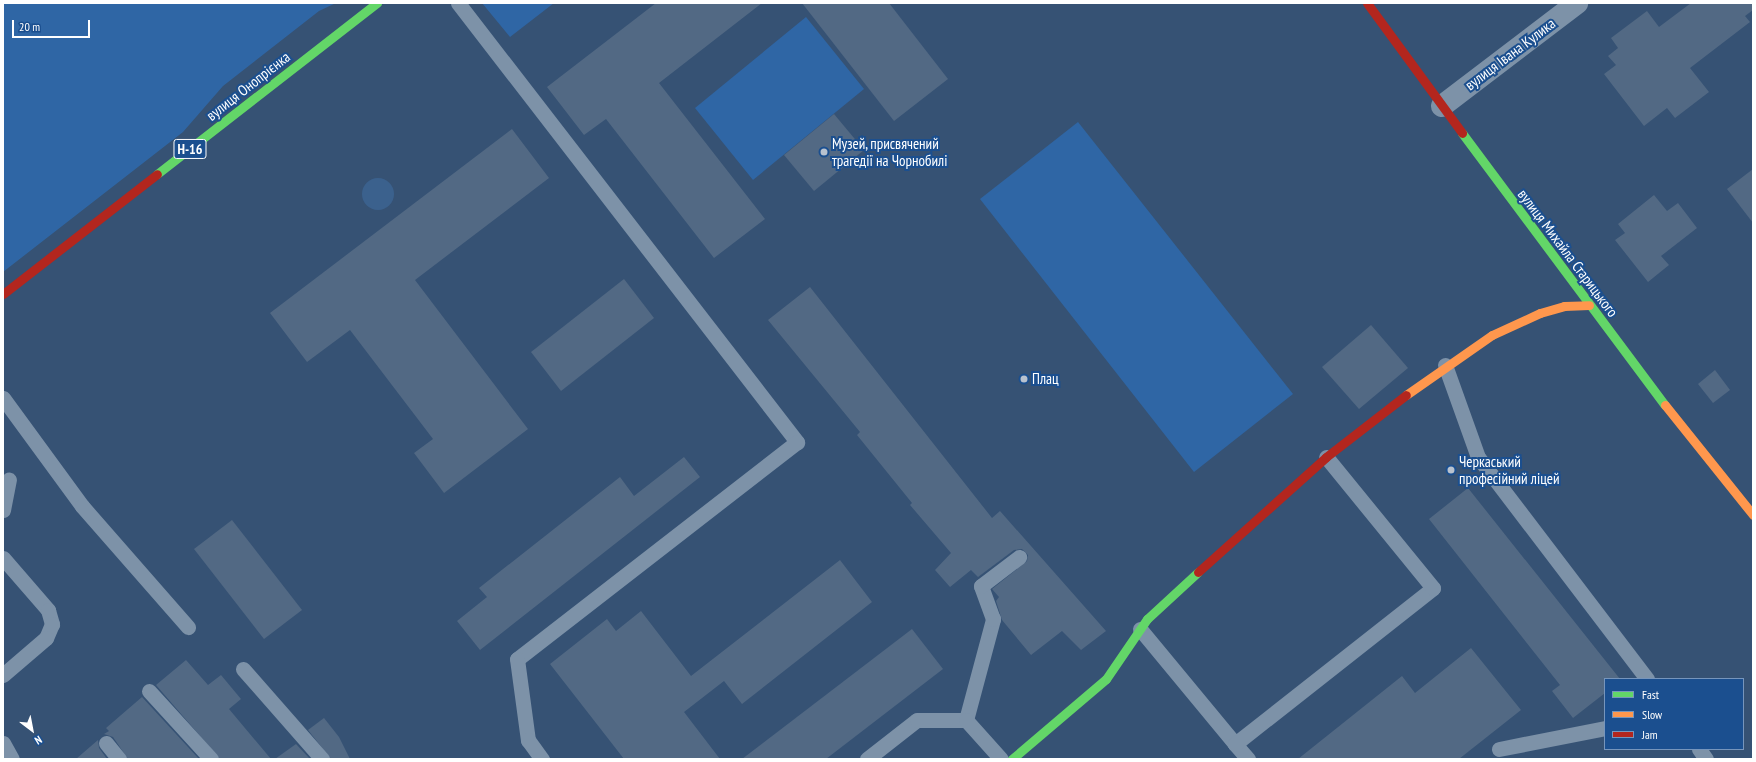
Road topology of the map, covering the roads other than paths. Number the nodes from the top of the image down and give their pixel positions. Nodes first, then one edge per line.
1 (377, 3) edge
2 (458, 3) edge
3 (1367, 3) edge
4 (1577, 3) edge
5 (1442, 106) junction
6 (3, 294) edge
7 (1589, 305) junction
8 (1444, 365) junction
9 (3, 398) edge
10 (1326, 457) junction
11 (9, 480) dead end
12 (3, 510) edge
13 (1753, 515) edge
14 (1019, 557) dead end
15 (3, 558) edge
16 (188, 627) dead end
17 (1140, 629) junction
18 (243, 669) dead end
19 (3, 675) edge
20 (1646, 678) edge
21 (149, 691) dead end
22 (966, 720) junction
23 (1604, 728) edge
24 (3, 743) edge
25 (106, 744) dead end
26 (1235, 744) junction
27 (1499, 749) dead end
28 (1700, 750) edge
29 (12, 759) edge
30 (119, 759) edge
31 (211, 759) edge
32 (322, 759) edge
33 (542, 759) edge
34 (867, 759) edge
35 (1001, 759) edge
36 (1012, 759) edge
37 (1248, 759) edge
38 (1706, 759) edge

1 - 6 street, вулиця Онопрієнка / Н-16
2 - 33 lane
3 - 5 street, вулиця Михайла Старицького
4 - 5 street, вулиця Івана Кулика
5 - 7 street, вулиця Михайла Старицького
7 - 8 street
7 - 13 street, вулиця Михайла Старицького
8 - 10 street
8 - 20 lane
9 - 16 lane
10 - 17 street
10 - 26 lane
11 - 12 lane
14 - 22 lane
15 - 19 lane
17 - 26 lane
17 - 36 street
18 - 32 lane
21 - 31 lane
22 - 34 lane
22 - 35 lane
23 - 27 lane
24 - 29 lane
25 - 30 lane
26 - 37 lane
28 - 38 lane

